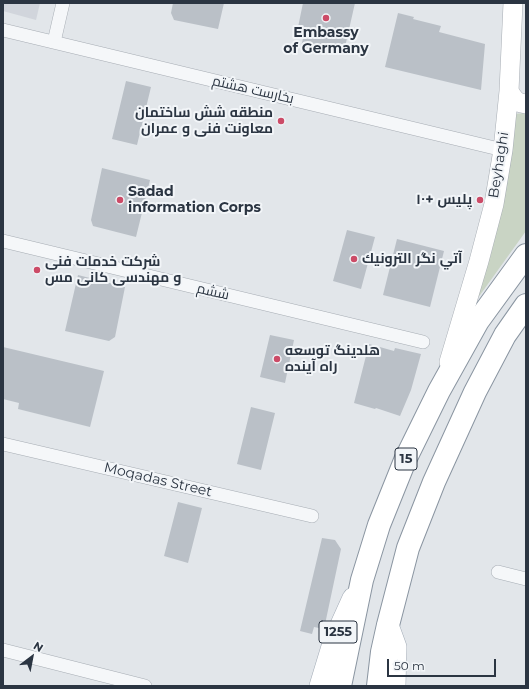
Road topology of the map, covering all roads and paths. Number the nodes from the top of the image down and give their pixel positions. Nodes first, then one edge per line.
1 (63, 3) edge
2 (512, 3) edge
3 (3, 30) edge
4 (54, 42) junction
5 (509, 91) junction
6 (526, 104) edge
7 (503, 150) junction
8 (3, 241) edge
9 (526, 255) edge
10 (526, 305) edge
11 (423, 342) dead end
12 (439, 391) junction
13 (3, 444) edge
14 (312, 516) dead end
15 (498, 572) dead end
16 (526, 579) edge
17 (362, 580) junction
18 (388, 625) junction
19 (3, 650) edge
20 (145, 686) edge
21 (320, 686) edge
22 (340, 686) edge
23 (378, 686) edge
24 (395, 686) edge

1 - 4 street
2 - 5 main road, Beyhaghi
3 - 4 street, بخارست هشتم
4 - 7 street, بخارست هشتم
5 - 6 main road
5 - 7 main road, Beyhaghi
7 - 12 main road, Beyhaghi
8 - 11 street, ششم
9 - 12 highway, 15
10 - 18 highway, 15
12 - 17 highway, 15
13 - 14 street, Moqadas Street
15 - 16 street
17 - 21 main road, 1255
17 - 22 highway, 15
18 - 23 highway, 15
18 - 24 main road
19 - 20 street

